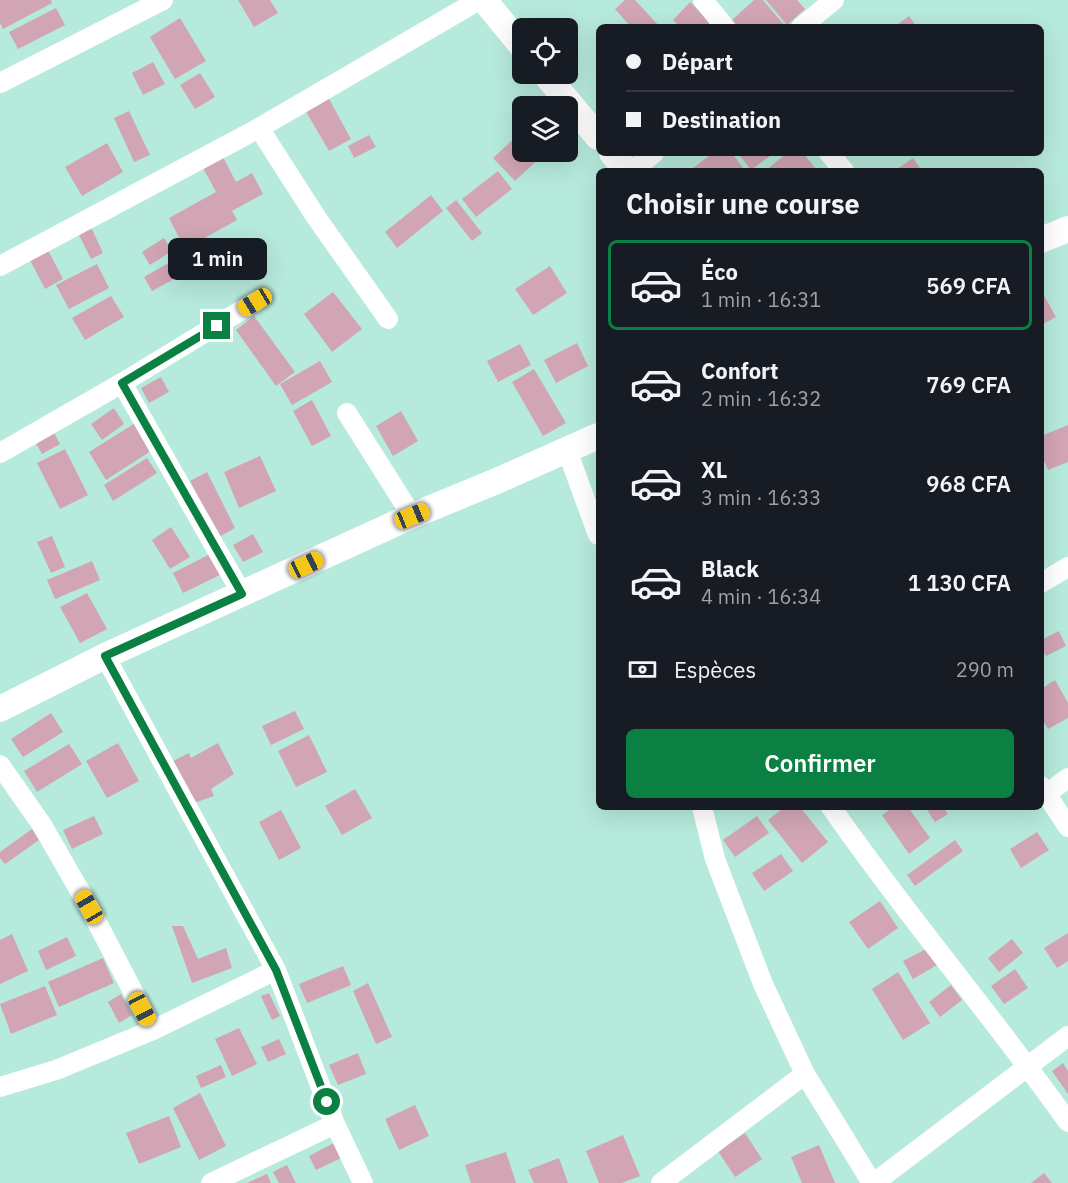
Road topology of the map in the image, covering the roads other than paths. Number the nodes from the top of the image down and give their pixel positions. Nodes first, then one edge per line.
1 (163, 0) edge
2 (479, 0) edge
3 (484, 0) edge
4 (703, 0) edge
5 (834, 0) edge
6 (723, 24) edge
7 (805, 24) edge
8 (512, 34) edge
9 (0, 82) edge
10 (553, 84) edge
11 (258, 128) junction
12 (596, 135) edge
13 (615, 156) edge
14 (650, 156) edge
15 (832, 156) edge
16 (626, 168) edge
17 (633, 168) edge
18 (842, 168) edge
19 (1068, 229) edge
20 (1044, 239) edge
21 (0, 267) edge
22 (255, 302) dead end
23 (388, 319) dead end
24 (122, 383) junction
25 (347, 413) dead end
26 (596, 437) edge
27 (567, 450) junction
28 (0, 453) edge
29 (412, 516) junction
30 (596, 530) edge
31 (1068, 567) edge
32 (1044, 581) edge
33 (242, 594) junction
34 (105, 656) junction
35 (0, 709) edge
36 (0, 765) edge
37 (1068, 778) edge
38 (1044, 790) edge
39 (703, 810) edge
40 (833, 810) edge
41 (1068, 826) edge
42 (276, 970) junction
43 (153, 1030) junction
44 (1068, 1036) edge
45 (1028, 1065) junction
46 (805, 1074) junction
47 (0, 1087) edge
48 (1068, 1122) edge
49 (335, 1124) junction
50 (211, 1183) edge
51 (363, 1183) edge
52 (661, 1183) edge
53 (873, 1183) edge

1 - 9 street
2 - 11 street
3 - 8 street
4 - 6 street
5 - 7 street
10 - 12 street
11 - 21 street
11 - 23 street
13 - 16 street
14 - 17 street
15 - 18 street
19 - 20 street
22 - 24 street
24 - 28 street
24 - 33 street
25 - 29 street
26 - 27 street
27 - 29 street
27 - 30 street
29 - 33 street
31 - 32 street
33 - 34 street
34 - 35 street
34 - 42 street
36 - 43 street
37 - 38 street
38 - 41 street
39 - 46 street
40 - 45 street
42 - 43 street
42 - 49 street
43 - 47 street
44 - 45 street
45 - 48 street
45 - 53 street
46 - 52 street
46 - 53 street
49 - 50 street
49 - 51 street

